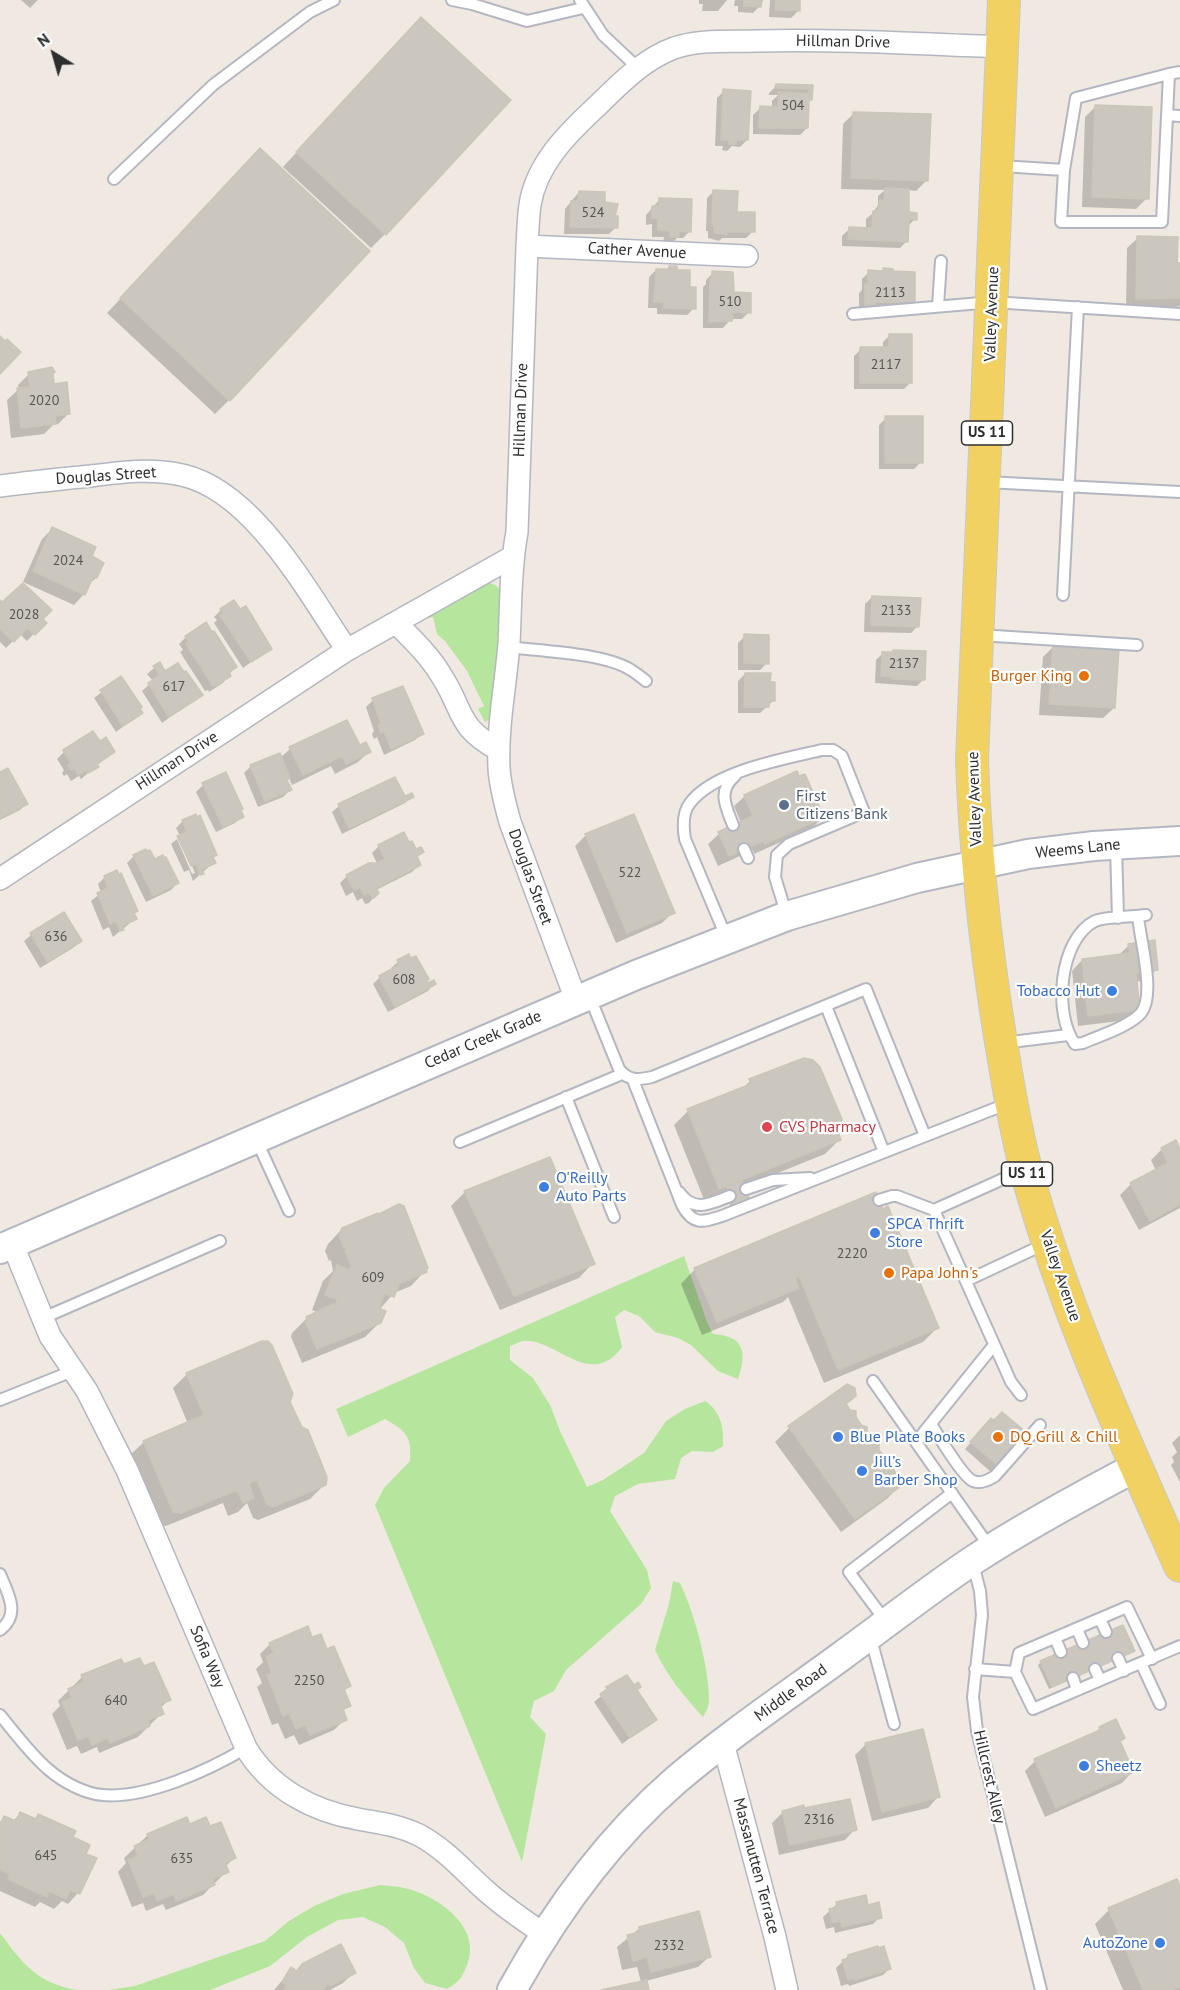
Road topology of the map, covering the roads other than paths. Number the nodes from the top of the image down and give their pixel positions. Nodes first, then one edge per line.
1 (334, 0) edge
2 (452, 0) edge
3 (1004, 0) edge
4 (581, 4) edge
5 (1003, 47) junction
6 (638, 68) junction
7 (1175, 73) edge
8 (1167, 115) junction
9 (1180, 116) edge
10 (998, 166) junction
11 (1064, 170) junction
12 (114, 179) dead end
13 (527, 246) junction
14 (747, 256) dead end
15 (941, 261) dead end
16 (992, 302) junction
17 (938, 306) junction
18 (1078, 307) junction
19 (853, 314) dead end
20 (1180, 314) edge
21 (985, 482) junction
22 (0, 486) edge
23 (1070, 488) junction
24 (1180, 492) edge
25 (512, 557) junction
26 (1063, 595) dead end
27 (396, 622) junction
28 (978, 635) junction
29 (1137, 645) dead end
30 (508, 647) junction
31 (347, 650) junction
32 (646, 681) dead end
33 (499, 750) junction
34 (743, 771) junction
35 (733, 825) dead end
36 (1180, 841) edge
37 (1116, 846) junction
38 (978, 866) junction
39 (0, 879) edge
40 (787, 916) junction
41 (1118, 918) junction
42 (728, 939) junction
43 (583, 998) junction
44 (826, 1006) junction
45 (1068, 1035) junction
46 (1001, 1043) junction
47 (622, 1074) junction
48 (633, 1080) junction
49 (566, 1097) junction
50 (1012, 1102) junction
51 (925, 1136) junction
52 (255, 1138) junction
53 (460, 1142) dead end
54 (885, 1152) junction
55 (1026, 1168) junction
56 (819, 1178) junction
57 (674, 1184) junction
58 (746, 1189) dead end
59 (730, 1196) dead end
60 (879, 1200) dead end
61 (934, 1210) junction
62 (289, 1211) dead end
63 (614, 1217) dead end
64 (220, 1241) dead end
65 (1048, 1242) junction
66 (6, 1246) edge
67 (966, 1281) junction
68 (43, 1318) junction
69 (994, 1345) junction
70 (75, 1370) junction
71 (873, 1381) dead end
72 (1021, 1395) dead end
73 (0, 1400) edge
74 (931, 1424) junction
75 (1040, 1425) dead end
76 (916, 1442) junction
77 (1136, 1467) junction
78 (952, 1493) junction
79 (982, 1555) junction
80 (1180, 1566) edge
81 (0, 1574) edge
82 (1100, 1619) junction
83 (878, 1629) junction
84 (1077, 1629) junction
85 (0, 1630) edge
86 (1106, 1632) dead end
87 (1055, 1638) junction
88 (1083, 1642) dead end
89 (1180, 1646) edge
90 (1061, 1652) dead end
91 (1118, 1658) dead end
92 (1152, 1659) junction
93 (1141, 1663) junction
94 (975, 1669) junction
95 (1095, 1669) dead end
96 (1124, 1671) junction
97 (1015, 1672) junction
98 (1073, 1678) dead end
99 (1100, 1680) junction
100 (1077, 1690) junction
101 (1160, 1704) dead end
102 (0, 1715) edge
103 (894, 1724) dead end
104 (723, 1743) junction
105 (246, 1748) junction
106 (543, 1934) junction
107 (512, 1990) edge
108 (787, 1990) edge
109 (1041, 1990) edge

1 - 12 lane
2 - 4 lane
3 - 5 main road, Valley Avenue / US 11
4 - 6 lane
5 - 6 street, Hillman Drive
5 - 10 main road, Valley Avenue / US 11
6 - 13 street, Hillman Drive
7 - 8 lane
7 - 11 lane
8 - 9 lane
8 - 11 lane
10 - 11 lane
10 - 16 main road, Valley Avenue / US 11
13 - 14 street, Cather Avenue
13 - 25 street, Hillman Drive
15 - 17 lane
16 - 17 lane
16 - 18 lane
16 - 21 main road, Valley Avenue / US 11
17 - 19 lane
18 - 20 lane
18 - 23 lane
21 - 23 lane
21 - 28 main road, Valley Avenue / US 11
22 - 31 street, Douglas Street
23 - 24 lane
23 - 26 lane
25 - 27 street, Hillman Drive
25 - 30 street, Douglas Street
27 - 31 street, Hillman Drive
27 - 33 street
28 - 29 lane
28 - 38 main road, Valley Avenue / US 11
30 - 32 lane
30 - 33 street, Douglas Street
31 - 39 street, Hillman Drive
33 - 43 street, Douglas Street
34 - 35 lane
34 - 40 lane
34 - 42 lane
36 - 37 main road, Weems Lane
37 - 38 main road, Weems Lane
37 - 41 lane
38 - 40 main road, Cedar Creek Grade
38 - 46 main road, Valley Avenue / US 11
40 - 42 main road, Cedar Creek Grade
41 - 45 lane
41 - 45 lane
42 - 43 main road, Cedar Creek Grade
43 - 47 lane
43 - 52 main road, Cedar Creek Grade
44 - 48 lane
44 - 51 lane
44 - 54 lane
45 - 46 lane
46 - 50 main road, Valley Avenue / US 11
47 - 48 lane
47 - 49 lane
48 - 57 lane
49 - 53 lane
49 - 63 lane
50 - 51 lane
50 - 55 main road, Valley Avenue / US 11
51 - 54 lane
52 - 62 lane
52 - 66 main road, Cedar Creek Grade
54 - 56 lane
55 - 61 lane
55 - 65 main road, Valley Avenue / US 11
56 - 57 lane
56 - 58 lane
57 - 59 lane
60 - 61 lane
61 - 67 lane
64 - 68 lane
65 - 67 lane
65 - 77 main road, Valley Avenue / US 11
66 - 68 street, Sofia Way
67 - 69 lane
68 - 70 street, Sofia Way
69 - 72 lane
69 - 74 lane
70 - 73 lane
70 - 105 street, Sofia Way
71 - 76 lane, Hillcrest Alley
74 - 75 lane
74 - 76 lane
76 - 78 lane, Hillcrest Alley
77 - 79 main road, Middle Road
77 - 80 main road, Valley Avenue / US 11
78 - 79 lane, Hillcrest Alley
78 - 83 lane
79 - 83 main road, Middle Road
79 - 94 lane, Hillcrest Alley
81 - 85 lane
82 - 84 lane
82 - 86 lane
82 - 92 lane
83 - 103 lane
83 - 104 main road, Middle Road
84 - 87 lane
84 - 88 lane
87 - 90 lane
87 - 97 lane
89 - 92 lane
91 - 96 lane
92 - 93 lane
93 - 96 lane
93 - 101 lane
94 - 97 lane
94 - 109 lane, Hillcrest Alley
95 - 99 lane
96 - 99 lane
97 - 100 lane
98 - 100 lane
99 - 100 lane
102 - 105 lane
104 - 106 main road, Middle Road
104 - 108 street, Massanutten Terrace
105 - 106 street, Sofia Way
106 - 107 main road, Middle Road

